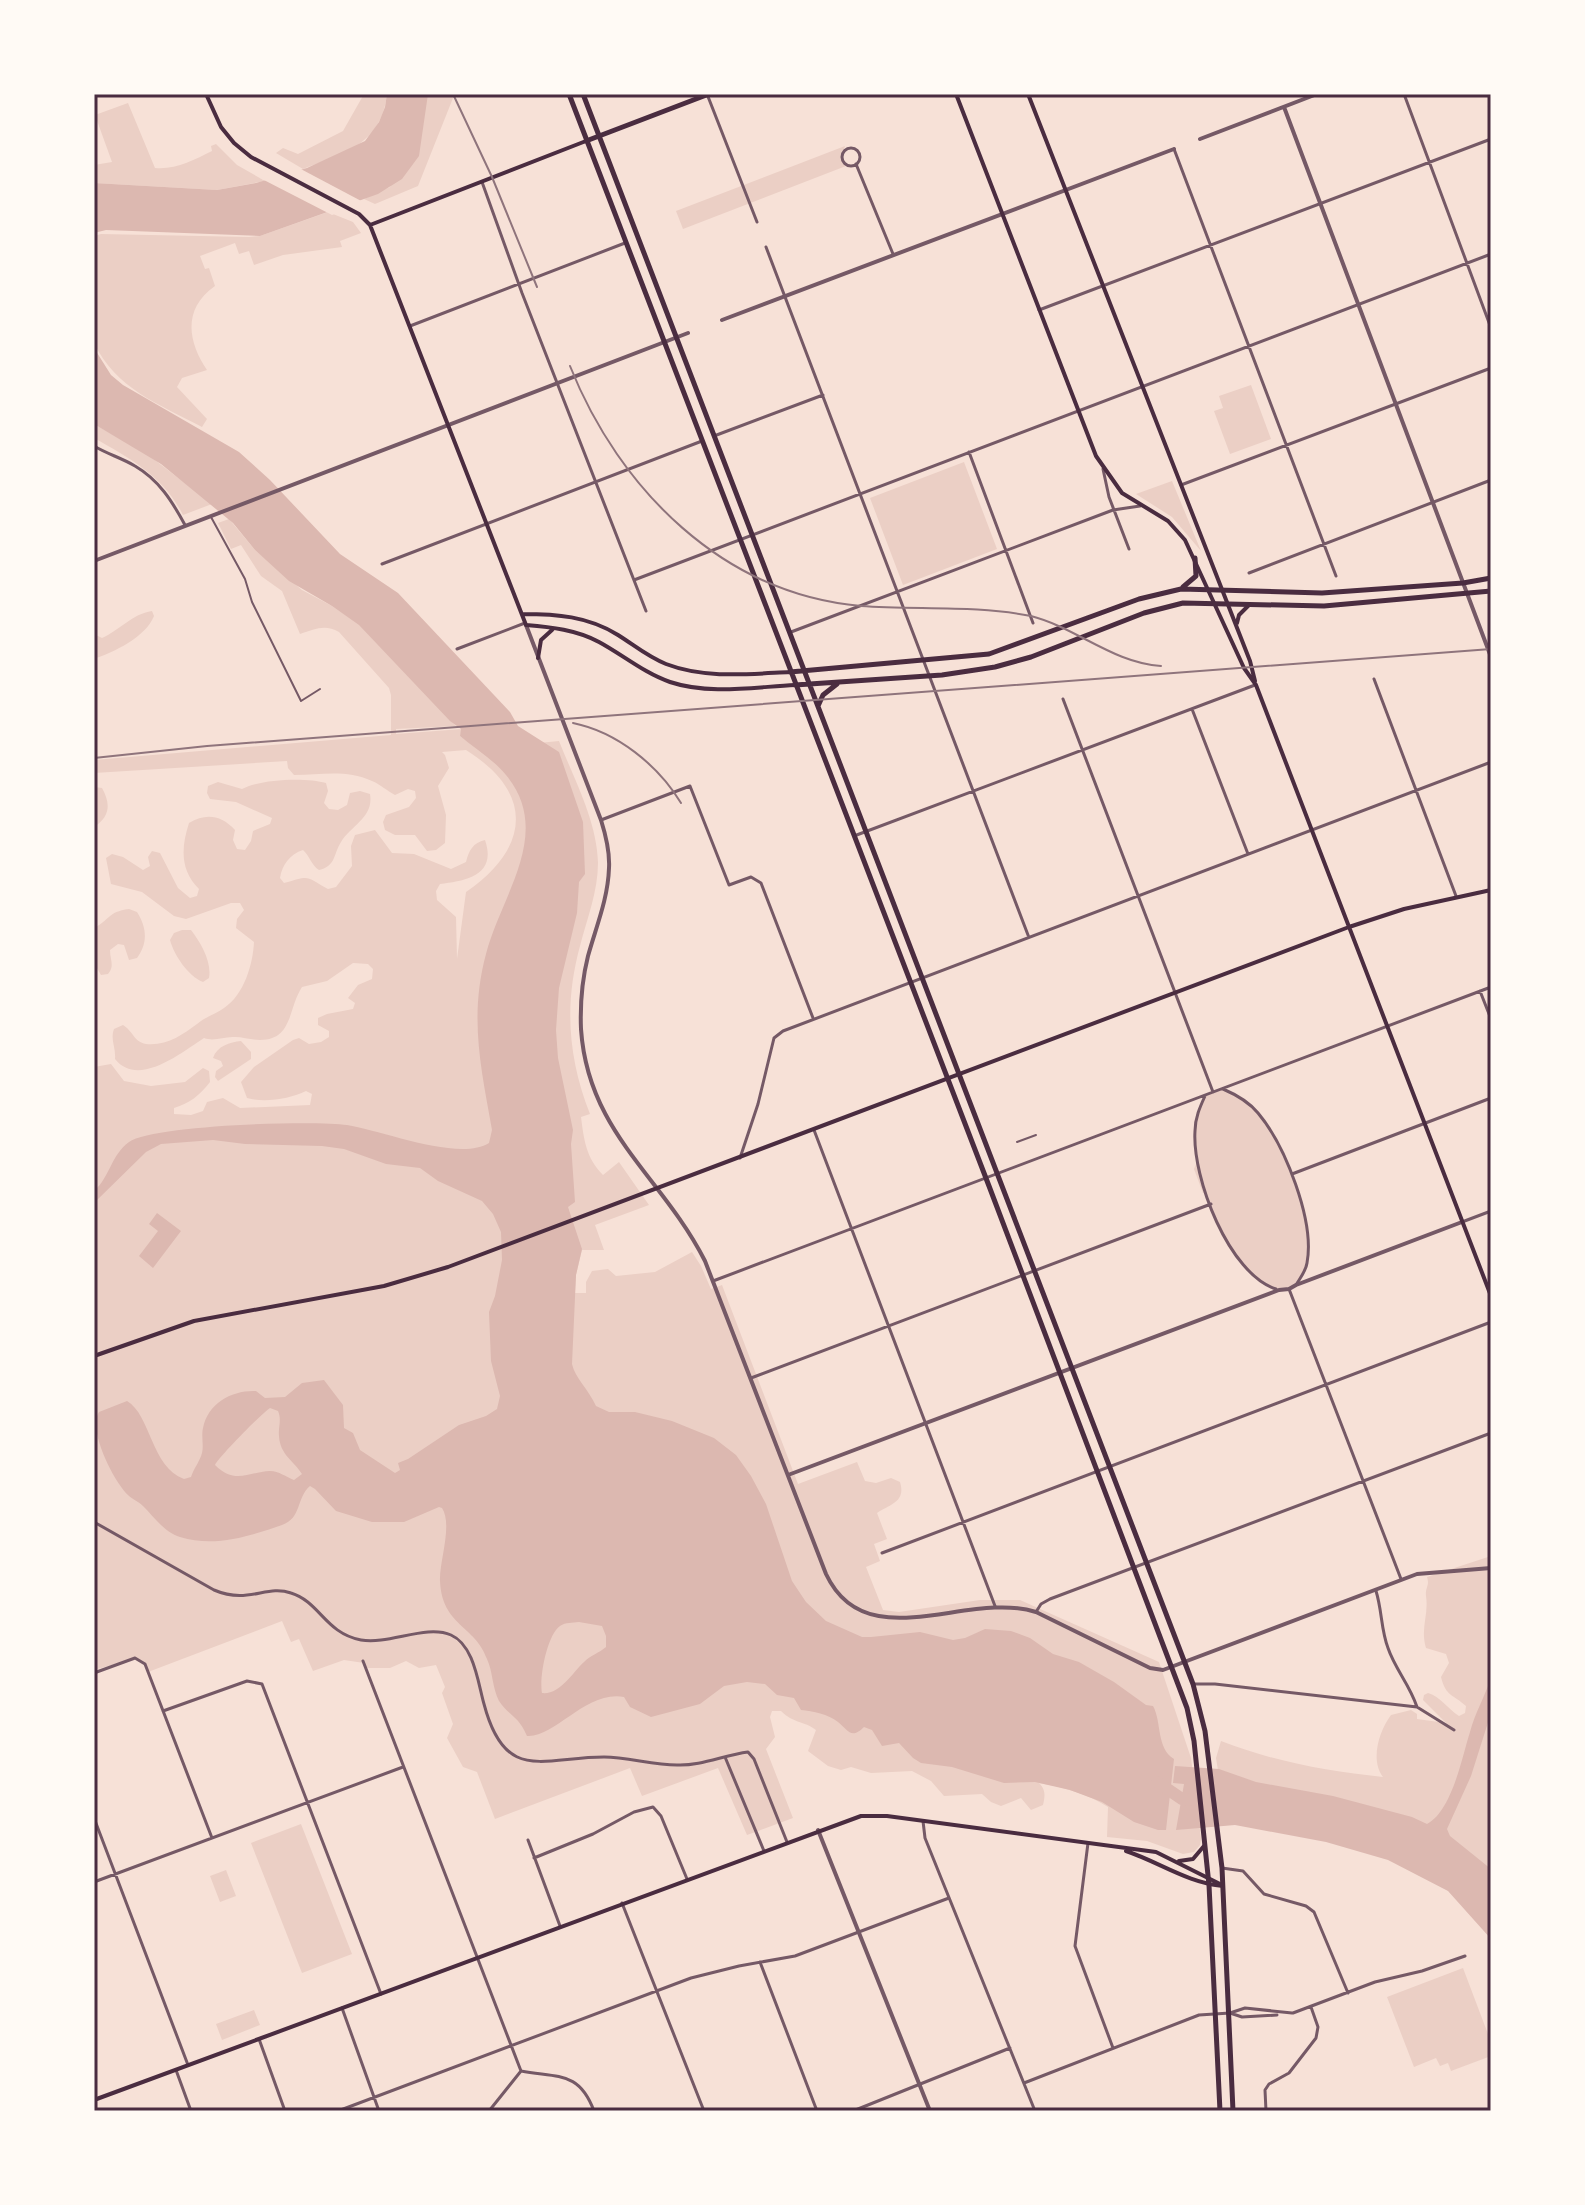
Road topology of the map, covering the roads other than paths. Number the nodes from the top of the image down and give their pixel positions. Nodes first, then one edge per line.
1 (206, 94) edge
2 (569, 94) edge
3 (583, 94) edge
4 (708, 94) edge
5 (956, 94) edge
6 (1028, 94) edge
7 (1317, 94) edge
8 (1404, 94) edge
9 (1284, 107) junction
10 (598, 136) junction
11 (1200, 139) dead end
12 (1491, 139) edge
13 (586, 141) junction
14 (1174, 149) joint
15 (1429, 162) junction
16 (856, 164) junction
17 (481, 181) junction
18 (1066, 190) junction
19 (1320, 203) junction
20 (1002, 213) junction
21 (757, 222) dead end
22 (370, 225) junction
23 (625, 243) junction
24 (1211, 245) junction
25 (766, 247) dead end
26 (893, 254) junction
27 (1491, 254) edge
28 (1466, 263) junction
29 (519, 284) junction
30 (1103, 286) junction
31 (785, 296) junction
32 (1358, 303) junction
33 (1039, 310) junction
34 (722, 320) dead end
35 (410, 326) junction
36 (1491, 328) edge
37 (688, 333) dead end
38 (675, 337) junction
39 (664, 342) junction
40 (1249, 346) junction
41 (1491, 368) edge
42 (557, 383) junction
43 (1142, 386) junction
44 (823, 395) junction
45 (1396, 404) junction
46 (1078, 411) junction
47 (449, 424) junction
48 (714, 436) junction
49 (702, 441) junction
50 (1286, 445) junction
51 (94, 446) edge
52 (969, 452) junction
53 (1103, 469) junction
54 (597, 482) junction
55 (1490, 482) edge
56 (1181, 485) junction
57 (861, 493) junction
58 (1433, 502) junction
59 (1140, 506) junction
60 (1113, 510) junction
61 (210, 516) junction
62 (487, 524) junction
63 (185, 526) junction
64 (753, 534) junction
65 (740, 539) junction
66 (1324, 544) junction
67 (1129, 549) dead end
68 (1007, 551) junction
69 (1195, 558) junction
70 (94, 561) edge
71 (382, 564) dead end
72 (1249, 573) dead end
73 (1336, 576) dead end
74 (1491, 578) edge
75 (634, 580) junction
76 (1463, 583) junction
77 (1209, 588) junction
78 (1181, 589) junction
79 (1221, 589) junction
80 (1491, 591) edge
81 (898, 592) junction
82 (1468, 595) junction
83 (1215, 602) junction
84 (1227, 602) junction
85 (1251, 604) junction
86 (646, 611) dead end
87 (522, 614) junction
88 (1033, 623) dead end
89 (526, 624) junction
90 (1236, 625) junction
91 (554, 629) junction
92 (789, 633) junction
93 (457, 649) dead end
94 (1491, 657) edge
95 (538, 658) junction
96 (924, 661) junction
97 (803, 671) junction
98 (790, 672) junction
99 (930, 676) junction
100 (1374, 679) dead end
101 (842, 682) junction
102 (808, 684) junction
103 (795, 685) junction
104 (1256, 685) junction
105 (320, 689) dead end
106 (1063, 699) dead end
107 (1192, 709) junction
108 (818, 711) junction
109 (1083, 749) junction
110 (1491, 762) edge
111 (1416, 790) junction
112 (973, 791) junction
113 (601, 820) junction
114 (1311, 830) junction
115 (865, 832) junction
116 (854, 836) junction
117 (1248, 854) junction
118 (1491, 890) edge
119 (1138, 895) junction
120 (1457, 898) junction
121 (1349, 927) junction
122 (1028, 936) junction
123 (915, 980) junction
124 (1491, 987) edge
125 (1480, 991) junction
126 (1176, 994) junction
127 (813, 1018) junction
128 (1491, 1019) edge
129 (1387, 1026) junction
130 (960, 1075) junction
131 (947, 1080) junction
132 (1222, 1088) junction
133 (1213, 1092) junction
134 (1205, 1096) junction
135 (1491, 1098) edge
136 (1424, 1124) junction
137 (814, 1130) junction
138 (1036, 1135) dead end
139 (1017, 1142) dead end
140 (740, 1158) junction
141 (1292, 1174) junction
142 (992, 1176) junction
143 (656, 1189) junction
144 (1211, 1204) junction
145 (1491, 1211) edge
146 (1462, 1222) junction
147 (852, 1229) junction
148 (1035, 1271) junction
149 (1023, 1275) junction
150 (713, 1281) junction
151 (1296, 1285) junction
152 (1289, 1289) junction
153 (1279, 1290) junction
154 (1491, 1296) edge
155 (1491, 1322) edge
156 (889, 1326) junction
157 (94, 1356) edge
158 (1072, 1368) junction
159 (1060, 1372) junction
160 (751, 1378) junction
161 (1327, 1385) junction
162 (926, 1423) junction
163 (1491, 1433) edge
164 (1109, 1465) junction
165 (1098, 1469) junction
166 (788, 1475) junction
167 (1363, 1481) junction
168 (94, 1522) edge
169 (964, 1522) junction
170 (882, 1553) dead end
171 (1140, 1565) junction
172 (1491, 1568) edge
173 (1401, 1579) junction
174 (1375, 1589) junction
175 (995, 1606) junction
176 (1036, 1612) junction
177 (363, 1661) dead end
178 (1185, 1662) junction
179 (1171, 1668) junction
180 (94, 1673) edge
181 (1193, 1684) junction
182 (1417, 1707) junction
183 (163, 1711) junction
184 (1454, 1730) dead end
185 (725, 1757) junction
186 (403, 1767) junction
187 (308, 1803) junction
188 (94, 1818) edge
189 (923, 1821) junction
190 (818, 1830) junction
191 (212, 1838) junction
192 (528, 1840) dead end
193 (787, 1842) junction
194 (1205, 1842) junction
195 (1088, 1843) junction
196 (1120, 1849) junction
197 (764, 1851) junction
198 (534, 1858) junction
199 (1178, 1861) junction
200 (1222, 1868) junction
201 (115, 1874) junction
202 (1208, 1876) junction
203 (687, 1879) junction
204 (94, 1882) edge
205 (1209, 1885) junction
206 (1223, 1886) junction
207 (949, 1898) junction
208 (622, 1903) junction
209 (560, 1926) junction
210 (858, 1932) junction
211 (1465, 1956) dead end
212 (477, 1958) junction
213 (760, 1962) junction
214 (657, 1991) junction
215 (1348, 1993) junction
216 (381, 1994) junction
217 (1311, 2007) junction
218 (342, 2008) junction
219 (1217, 2013) junction
220 (1230, 2013) junction
221 (1292, 2013) junction
222 (259, 2039) junction
223 (511, 2047) junction
224 (1010, 2048) junction
225 (1113, 2048) junction
226 (189, 2066) junction
227 (176, 2070) junction
228 (521, 2071) junction
229 (1024, 2083) junction
230 (920, 2085) junction
231 (374, 2098) junction
232 (95, 2106) edge
233 (191, 2111) edge
234 (285, 2111) edge
235 (338, 2111) edge
236 (379, 2111) edge
237 (489, 2111) edge
238 (594, 2111) edge
239 (704, 2111) edge
240 (817, 2111) edge
241 (853, 2111) edge
242 (930, 2111) edge
243 (1035, 2111) edge
244 (1220, 2111) edge
245 (1233, 2111) edge
246 (1266, 2111) edge

1 - 22 main road
2 - 13 main road
3 - 10 main road
4 - 10 main road
4 - 21 street
5 - 20 main road
6 - 18 main road
7 - 9 street
8 - 15 street
9 - 11 street
9 - 19 street
10 - 13 main road
10 - 38 main road
12 - 15 street
13 - 17 main road
13 - 23 main road
14 - 18 street
14 - 24 street
15 - 19 street
15 - 28 street
16 - 16 street
16 - 26 street
17 - 22 main road
17 - 29 street
18 - 20 street
18 - 30 main road
19 - 24 street
19 - 32 street
20 - 26 street
20 - 33 main road
22 - 35 main road
23 - 29 street
23 - 39 main road
24 - 30 street
24 - 40 street
25 - 31 street
26 - 31 street
27 - 28 street
28 - 32 street
28 - 36 street
29 - 35 street
29 - 42 street
30 - 33 street
30 - 43 main road
31 - 34 street
31 - 44 street
32 - 40 street
32 - 45 street
33 - 46 main road
35 - 47 main road
37 - 38 street
38 - 39 street
38 - 48 main road
39 - 42 street
39 - 49 main road
40 - 43 street
40 - 50 street
41 - 45 street
42 - 47 street
42 - 54 street
43 - 46 street
43 - 56 main road
44 - 48 street
44 - 57 street
45 - 50 street
45 - 58 street
46 - 52 street
46 - 53 main road
47 - 61 street
47 - 62 main road
48 - 64 main road
49 - 54 street
49 - 65 main road
50 - 56 street
50 - 66 street
51 - 63 street
52 - 57 street
52 - 68 street
53 - 59 main road
53 - 60 street
54 - 62 street
54 - 75 street
55 - 58 street
56 - 79 main road
57 - 64 street
57 - 81 street
58 - 66 street
58 - 76 street
59 - 60 street
59 - 69 main road
60 - 67 street
60 - 68 street
61 - 63 street
61 - 105 lane
62 - 71 street
62 - 87 main road
63 - 70 street
64 - 65 street
64 - 92 main road
65 - 75 street
65 - 98 main road
66 - 72 street
66 - 73 street
68 - 81 street
68 - 88 street
69 - 77 main road
69 - 78 main road
74 - 76 main road
75 - 86 street
76 - 79 main road
76 - 82 street
77 - 78 main road
77 - 79 main road
77 - 83 main road
78 - 96 main road
79 - 84 main road
80 - 82 main road
81 - 92 street
81 - 96 street
82 - 85 main road
82 - 94 street
83 - 84 main road
83 - 99 main road
83 - 104 main road
84 - 85 main road
84 - 90 main road
85 - 90 main road
87 - 89 main road
87 - 98 main road
89 - 91 main road
89 - 93 street
89 - 95 street
90 - 104 main road
91 - 95 main road
91 - 103 main road
92 - 97 main road
95 - 113 street
96 - 97 main road
96 - 99 street
97 - 98 main road
97 - 102 main road
98 - 103 main road
99 - 101 main road
99 - 112 street
100 - 111 street
101 - 102 main road
101 - 108 main road
102 - 103 main road
102 - 108 main road
103 - 116 main road
104 - 107 street
104 - 114 main road
106 - 109 street
107 - 109 street
107 - 117 street
108 - 115 main road
109 - 112 street
109 - 119 street
110 - 111 street
111 - 114 street
111 - 120 street
112 - 115 street
112 - 122 street
113 - 127 street
113 - 143 street
114 - 117 street
114 - 121 main road
115 - 116 street
115 - 123 main road
116 - 123 main road
117 - 119 street
118 - 120 main road
119 - 122 street
119 - 126 street
120 - 121 main road
121 - 126 main road
121 - 129 main road
122 - 123 street
123 - 127 street
123 - 130 main road
123 - 131 main road
124 - 125 street
125 - 128 street
125 - 129 street
126 - 130 main road
126 - 133 street
127 - 140 street
129 - 132 street
129 - 136 main road
130 - 131 main road
130 - 142 main road
131 - 137 main road
131 - 142 main road
132 - 133 street
132 - 141 street
133 - 134 street
134 - 142 street
134 - 144 street
135 - 136 street
136 - 141 street
136 - 146 main road
137 - 140 main road
137 - 147 street
138 - 139 lane
140 - 143 main road
141 - 151 street
142 - 147 street
142 - 148 main road
142 - 149 main road
143 - 150 street
143 - 157 main road
144 - 148 street
144 - 153 street
145 - 146 street
146 - 151 street
146 - 154 main road
147 - 150 street
147 - 156 street
148 - 149 street
148 - 158 main road
149 - 156 street
149 - 159 main road
150 - 160 street
151 - 152 street
152 - 153 street
152 - 161 street
153 - 158 street
155 - 161 street
156 - 160 street
156 - 162 street
158 - 159 street
158 - 164 main road
159 - 162 street
159 - 165 main road
160 - 166 street
161 - 164 street
161 - 167 street
162 - 166 street
162 - 169 street
163 - 167 street
164 - 165 street
164 - 171 main road
165 - 169 street
165 - 171 main road
166 - 175 street
167 - 171 street
167 - 173 street
168 - 185 street
169 - 170 street
169 - 175 street
171 - 176 street
171 - 178 main road
171 - 179 main road
172 - 173 street
173 - 174 street
174 - 178 street
174 - 182 street
175 - 176 street
176 - 179 street
177 - 186 street
178 - 179 street
178 - 181 main road
179 - 194 main road
180 - 183 street
181 - 182 street
181 - 200 main road
182 - 184 street
183 - 187 street
183 - 191 street
185 - 193 street
185 - 197 street
186 - 187 street
186 - 212 street
187 - 191 street
187 - 216 street
188 - 201 street
189 - 190 main road
189 - 195 main road
189 - 207 street
190 - 193 main road
190 - 210 street
191 - 201 street
192 - 198 street
193 - 197 main road
194 - 199 main road
194 - 202 main road
195 - 196 main road
195 - 225 street
196 - 199 main road
196 - 205 main road
197 - 203 main road
198 - 203 street
198 - 209 street
199 - 202 main road
200 - 206 main road
200 - 215 street
201 - 204 street
201 - 226 street
202 - 205 main road
202 - 206 main road
203 - 208 main road
205 - 206 main road
205 - 219 main road
206 - 220 main road
207 - 210 street
207 - 224 street
208 - 209 main road
208 - 214 street
209 - 212 main road
210 - 213 street
210 - 230 street
211 - 215 street
212 - 216 main road
212 - 223 street
213 - 214 street
213 - 240 street
214 - 223 street
214 - 239 street
215 - 217 street
216 - 218 main road
217 - 221 street
217 - 246 street
218 - 222 main road
218 - 231 street
219 - 220 street
219 - 225 street
219 - 244 main road
220 - 221 street
220 - 221 street
220 - 245 main road
222 - 226 main road
222 - 234 street
223 - 228 street
223 - 231 street
224 - 229 street
224 - 230 street
225 - 229 street
226 - 227 main road
227 - 232 main road
227 - 233 street
228 - 237 street
228 - 238 street
229 - 243 street
230 - 241 street
230 - 242 street
231 - 235 street
231 - 236 street

